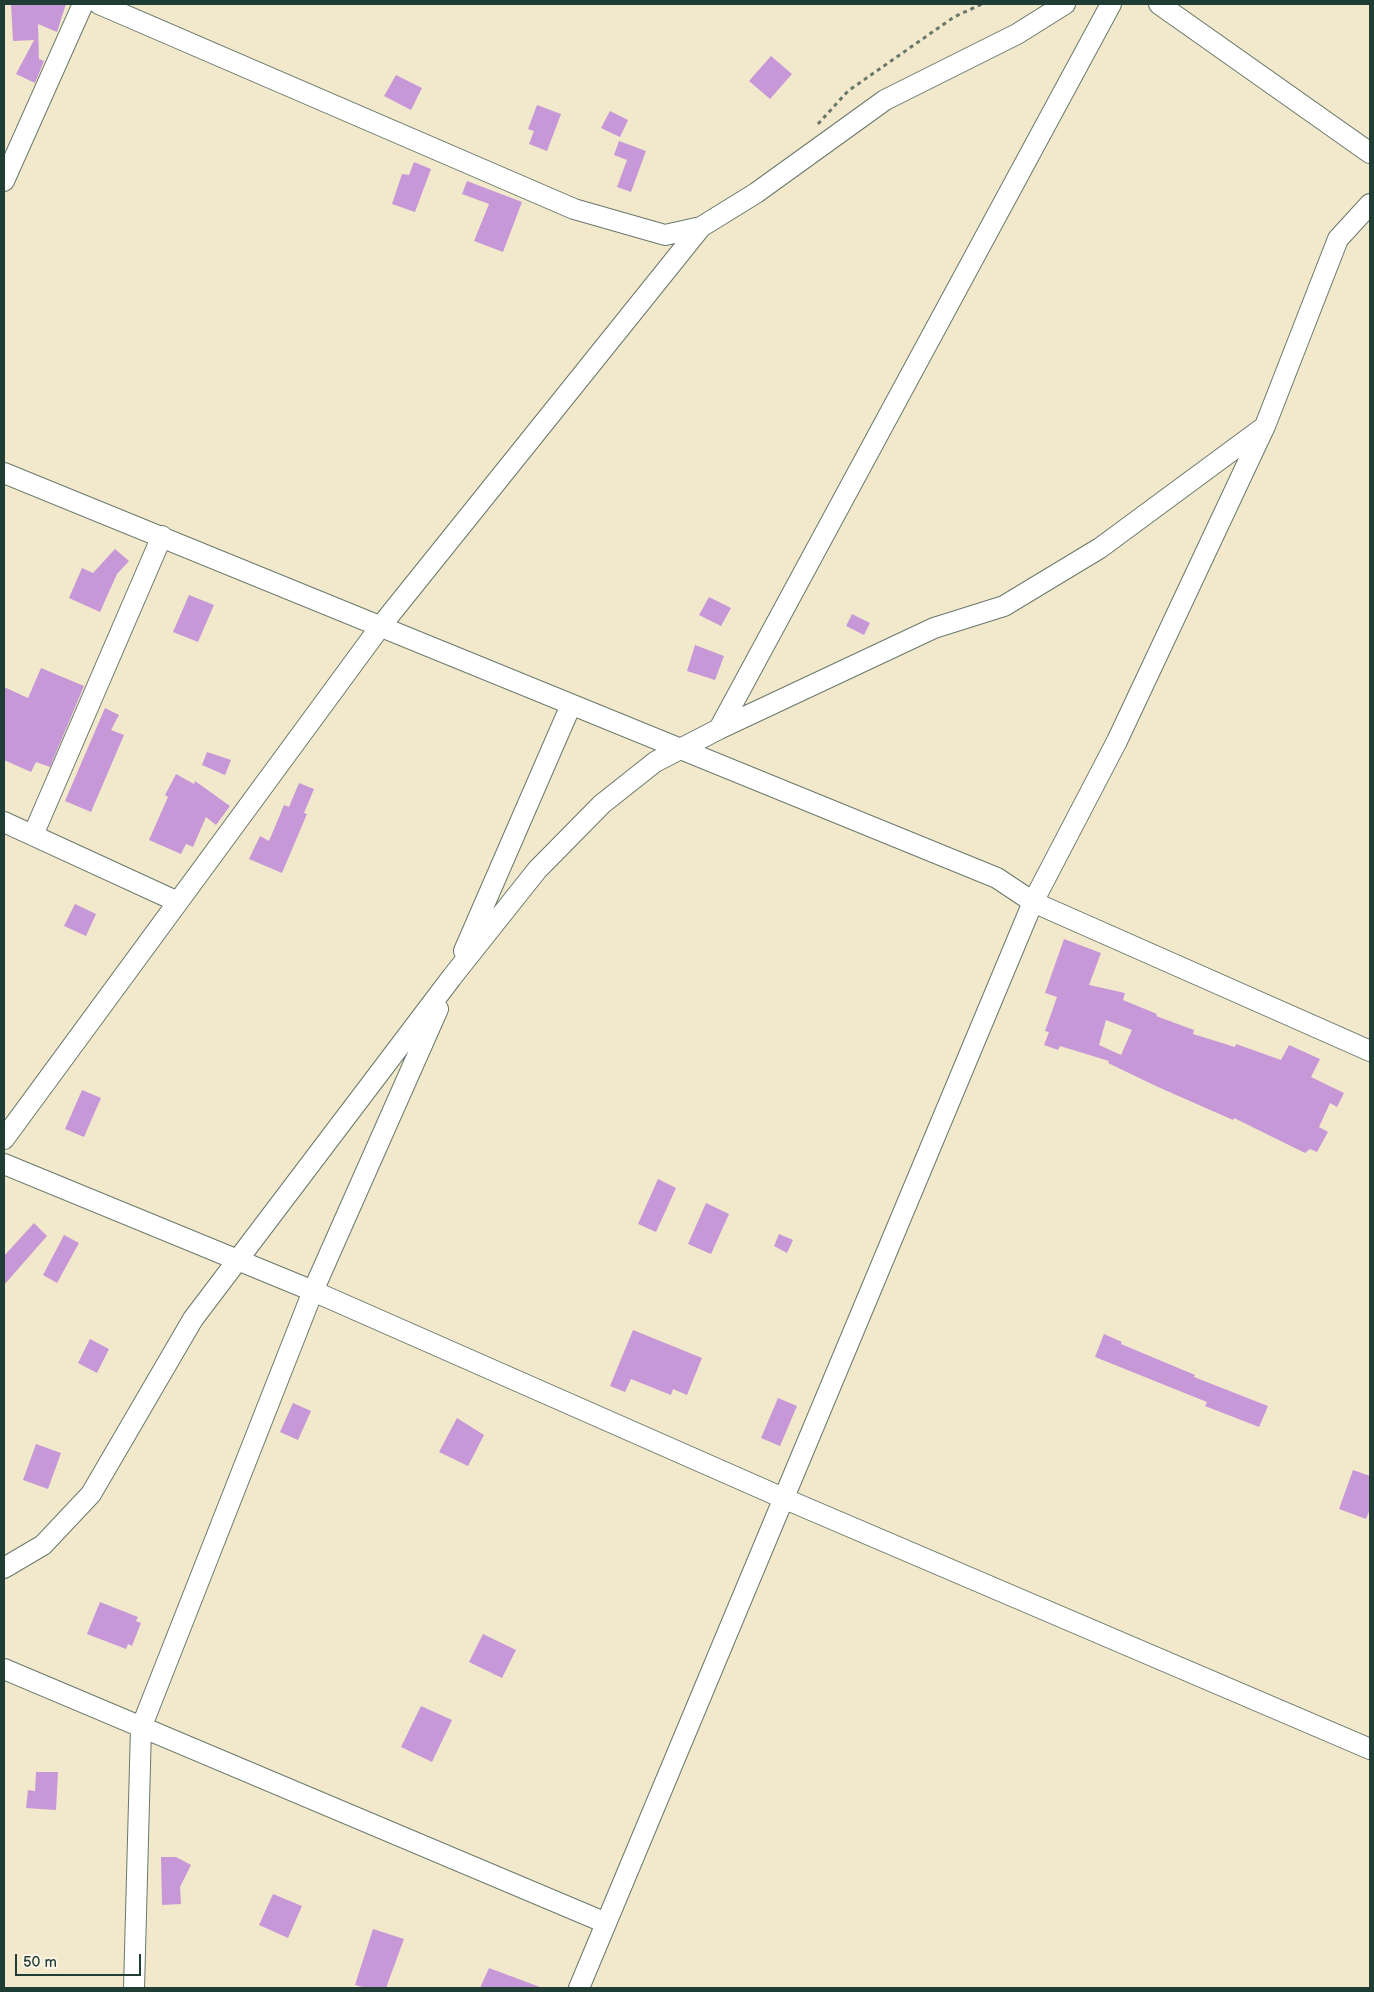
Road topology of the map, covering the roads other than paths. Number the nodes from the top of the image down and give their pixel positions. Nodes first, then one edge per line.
1 (83, 4) edge
2 (99, 4) edge
3 (1065, 4) edge
4 (1111, 4) edge
5 (1158, 4) edge
6 (1370, 153) edge
7 (4, 181) edge
8 (1370, 204) edge
9 (700, 227) junction
10 (1265, 426) junction
11 (4, 473) edge
12 (162, 536) junction
13 (380, 627) junction
14 (571, 705) junction
15 (720, 729) junction
16 (680, 749) junction
17 (4, 822) edge
18 (33, 835) junction
19 (178, 902) junction
20 (1033, 902) junction
21 (452, 977) junction
22 (1370, 1051) edge
23 (4, 1139) edge
24 (4, 1164) edge
25 (239, 1260) junction
26 (313, 1291) junction
27 (783, 1498) junction
28 (4, 1568) edge
29 (4, 1669) edge
30 (141, 1728) junction
31 (1370, 1750) edge
32 (606, 1923) junction
33 (134, 1988) edge
34 (579, 1988) edge

1 - 7 street
2 - 9 street
3 - 9 street
4 - 15 street
5 - 6 street
8 - 10 street
9 - 13 street
10 - 15 street
10 - 20 street
11 - 12 street
12 - 13 street
12 - 18 street
13 - 14 street
13 - 19 street
14 - 16 street
14 - 21 street
15 - 16 street
16 - 20 street
16 - 21 street
17 - 18 street
18 - 19 street
19 - 23 street
20 - 22 street
20 - 27 street
21 - 25 street
21 - 26 street
24 - 25 street
25 - 26 street
25 - 28 street
26 - 27 street
26 - 30 street
27 - 31 street
27 - 32 street
29 - 30 street
30 - 32 street
30 - 33 street
32 - 34 street

